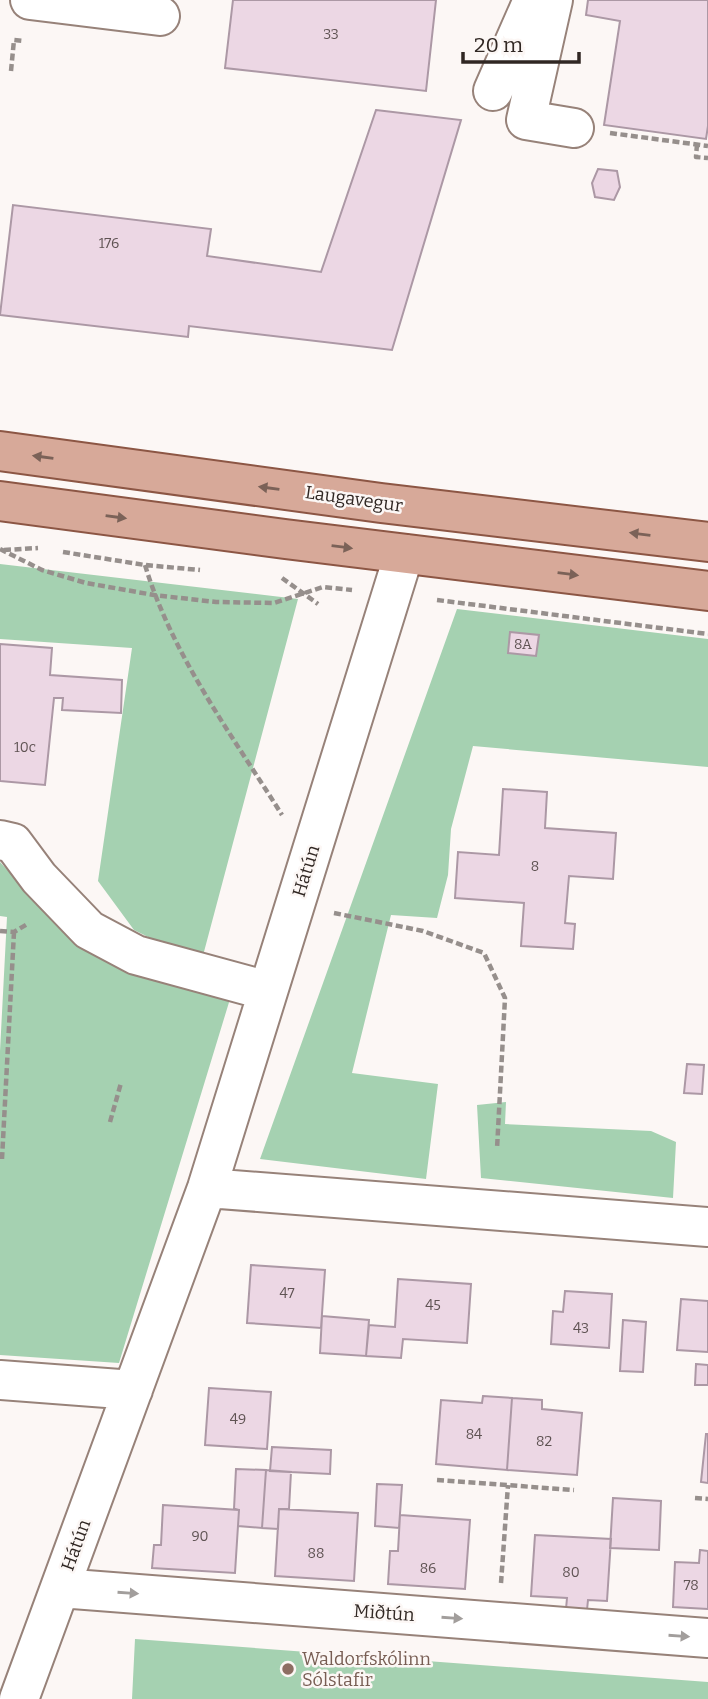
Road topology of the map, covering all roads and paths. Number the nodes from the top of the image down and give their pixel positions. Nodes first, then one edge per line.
1 (0, 0) edge
2 (29, 0) edge
3 (533, 0) edge
4 (553, 0) edge
5 (160, 16) dead end
6 (14, 40) dead end
7 (11, 71) dead end
8 (493, 91) dead end
9 (574, 128) joint
10 (697, 144) junction
11 (708, 146) edge
12 (708, 158) edge
13 (0, 451) edge
14 (0, 501) edge
15 (708, 542) edge
16 (0, 551) edge
17 (404, 554) junction
18 (145, 565) junction
19 (210, 571) dead end
20 (271, 577) dead end
21 (708, 591) edge
22 (318, 604) dead end
23 (0, 841) edge
24 (309, 860) junction
25 (295, 906) junction
26 (14, 932) dead end
27 (268, 991) junction
28 (121, 1083) dead end
29 (110, 1122) dead end
30 (497, 1149) dead end
31 (2, 1159) dead end
32 (207, 1188) junction
33 (708, 1227) edge
34 (0, 1380) edge
35 (133, 1390) junction
36 (437, 1480) dead end
37 (508, 1485) junction
38 (575, 1490) dead end
39 (695, 1498) dead end
40 (708, 1499) edge
41 (60, 1588) junction
42 (499, 1622) junction
43 (708, 1638) edge
44 (19, 1699) edge

1 - 2 street
2 - 5 street
3 - 8 street
4 - 9 street
6 - 7 path
9 - 10 path
10 - 11 path
10 - 12 path
15 -> 13 main road, Laugavegur
14 -> 17 main road
16 - 18 path
17 -> 21 main road
17 - 24 street, Hátún
18 - 19 path
18 - 24 path
20 - 22 path
23 - 27 street
24 - 25 street, Hátún
25 - 27 street, Hátún
25 - 30 path
26 - 31 path
27 - 32 street, Hátún
28 - 29 path
32 - 33 street
32 - 35 street, Hátún
34 - 35 street
35 - 41 street, Hátún
36 - 37 path
37 - 38 path
37 - 42 path
39 - 40 path
41 -> 42 street, Miðtún
41 - 44 street, Hátún
42 -> 43 street, Miðtún

